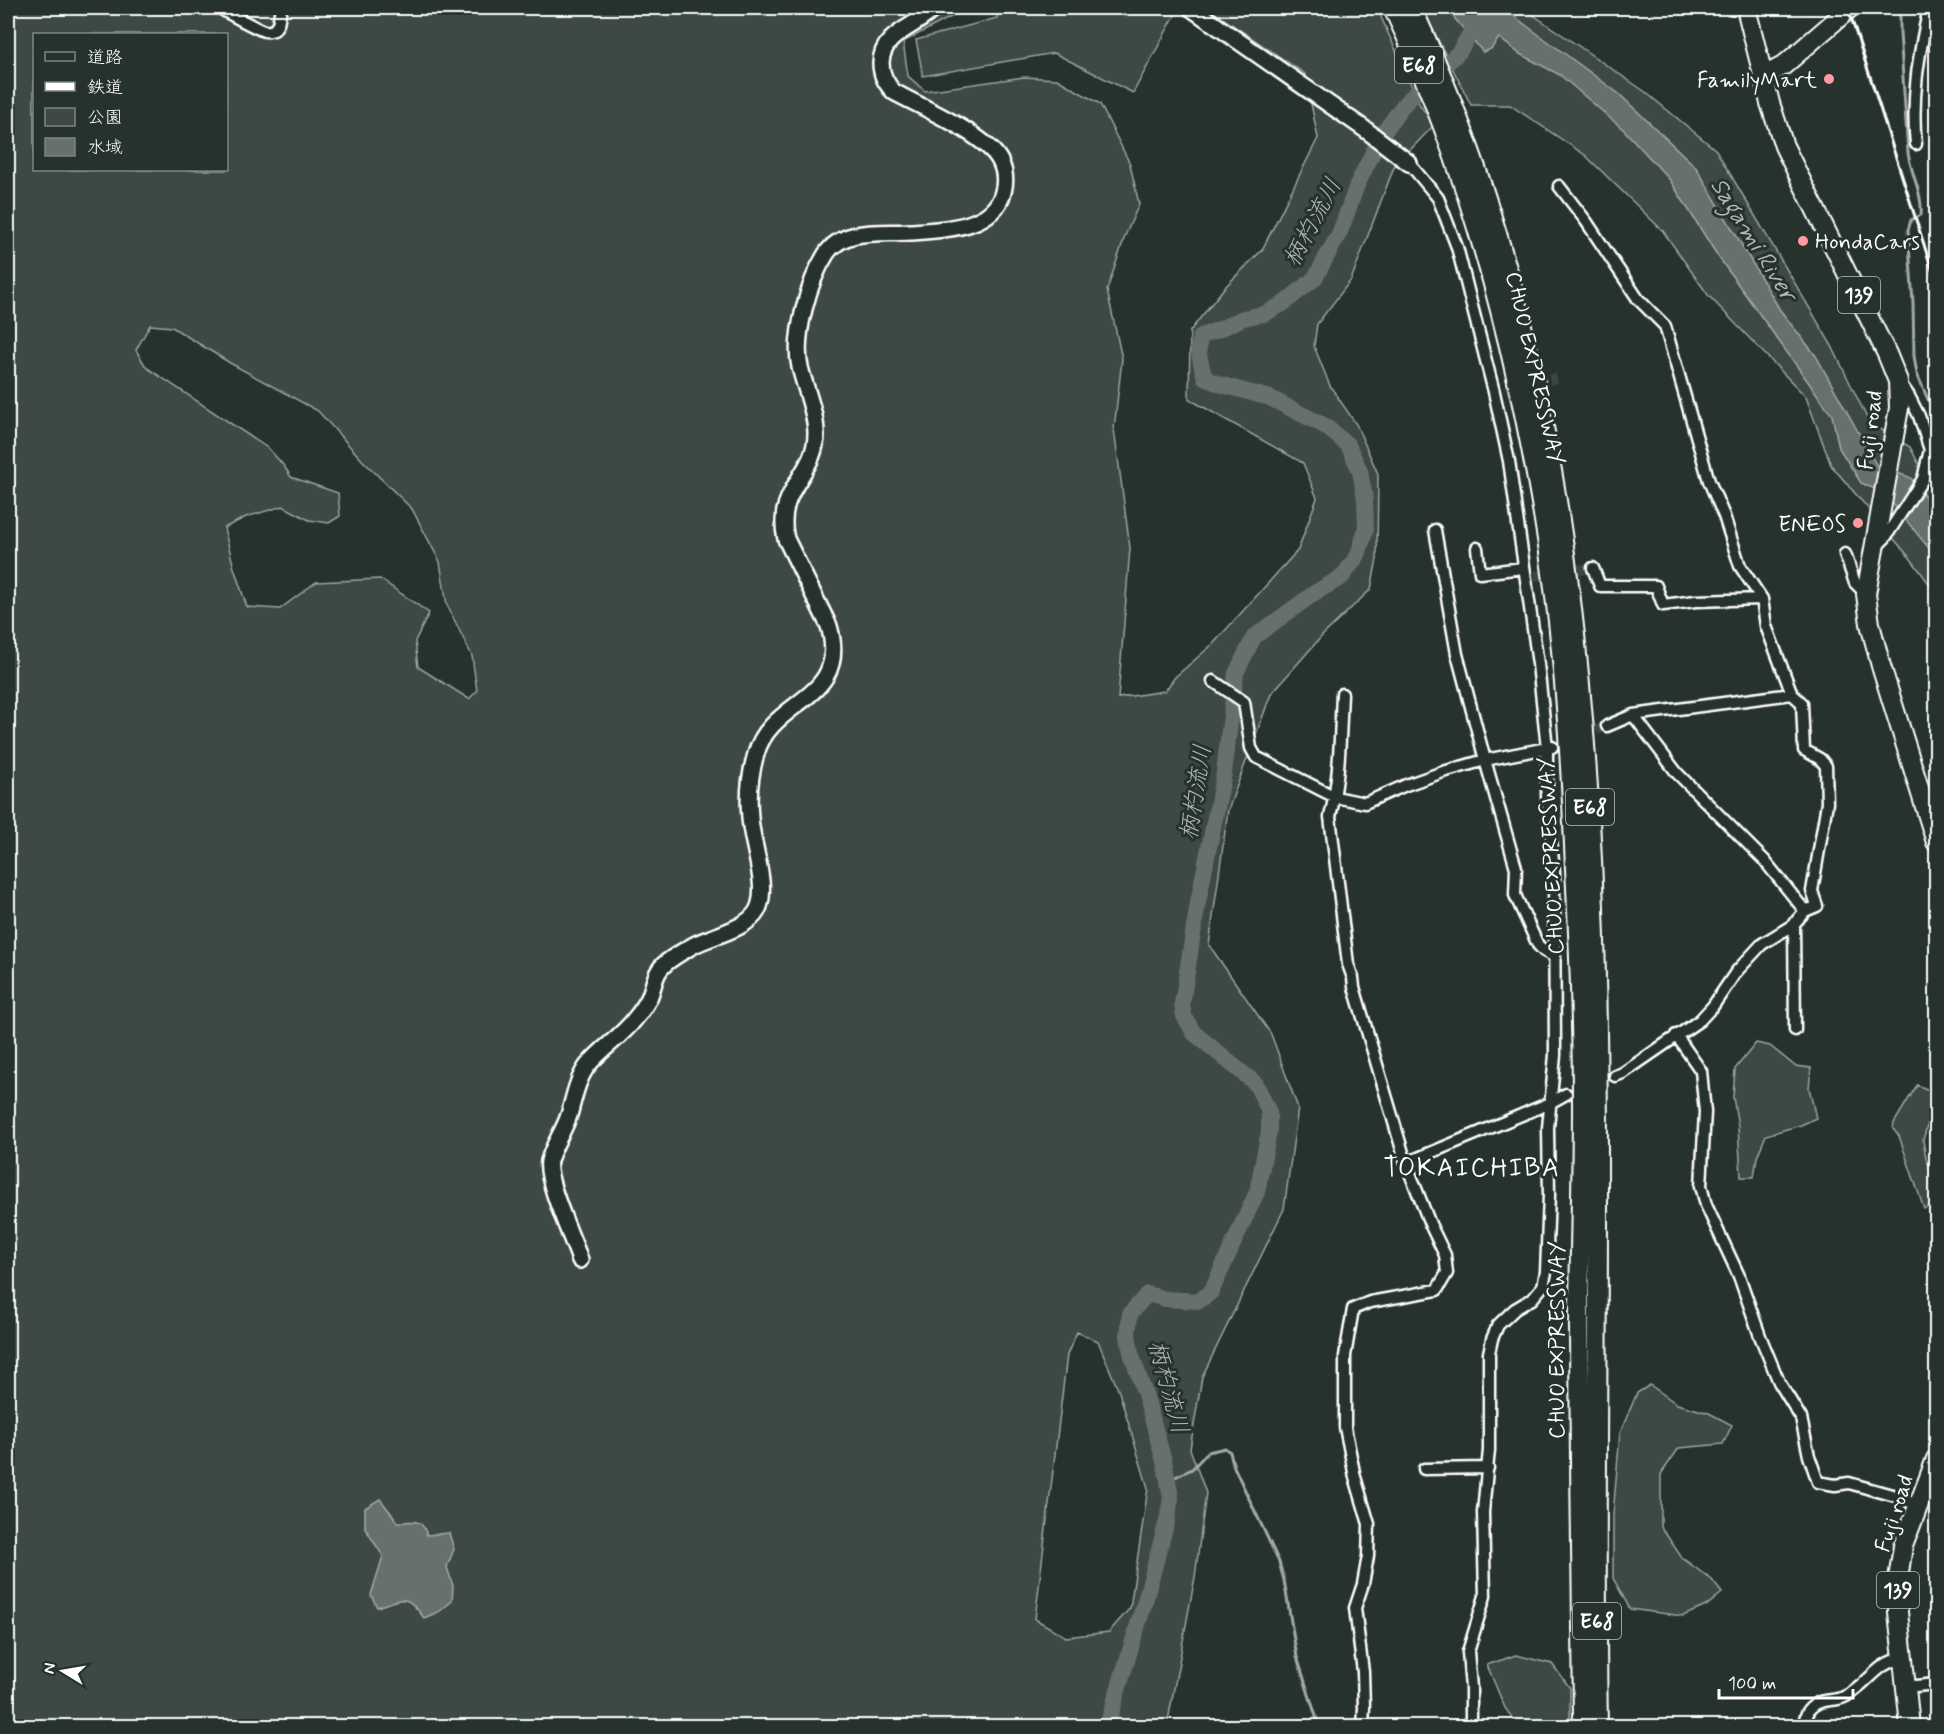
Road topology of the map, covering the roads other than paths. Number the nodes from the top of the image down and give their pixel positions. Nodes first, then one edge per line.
1 (220, 8) edge
2 (281, 8) edge
3 (934, 8) edge
4 (1191, 8) edge
5 (1393, 8) edge
6 (1412, 8) edge
7 (1746, 8) edge
8 (1850, 8) edge
9 (1929, 8) edge
10 (1764, 76) junction
11 (1916, 144) dead end
12 (1409, 162) joint
13 (1559, 186) dead end
14 (1898, 381) junction
15 (1932, 452) edge
16 (1936, 475) edge
17 (1886, 522) junction
18 (1435, 530) dead end
19 (1477, 548) dead end
20 (1845, 554) dead end
21 (1593, 568) dead end
22 (1527, 574) junction
23 (1866, 594) junction
24 (1761, 599) junction
25 (1212, 681) dead end
26 (1342, 694) dead end
27 (1792, 694) junction
28 (1633, 715) junction
29 (1607, 726) tunnel mouth
30 (1551, 747) junction
31 (1485, 760) junction
32 (1335, 797) junction
33 (1936, 842) edge
34 (1805, 911) junction
35 (1794, 923) junction
36 (1555, 957) junction
37 (1795, 1030) dead end
38 (1676, 1035) junction
39 (1615, 1076) dead end
40 (1566, 1094) dead end
41 (1550, 1102) junction
42 (1406, 1163) junction
43 (580, 1260) dead end
44 (1936, 1459) edge
45 (1488, 1468) junction
46 (1424, 1469) dead end
47 (1919, 1506) junction
48 (1589, 1517) junction
49 (1902, 1659) junction
50 (1936, 1684) edge
51 (1906, 1687) junction
52 (1363, 1726) edge
53 (1471, 1726) edge
54 (1583, 1726) edge
55 (1598, 1726) edge
56 (1804, 1726) edge
57 (1910, 1726) edge

1 - 2 street
3 - 43 street
4 - 12 street
5 - 48 highway, CHUO EXPRESSWAY / E68
6 - 48 highway, CHUO EXPRESSWAY / E68
7 - 10 highway, Fuji road / 139
8 - 10 highway
9 - 11 street
10 - 14 highway, Fuji road / 139
12 - 22 street
13 - 24 street
14 - 15 street
14 - 17 highway, Fuji road / 139
15 - 16 street
15 - 17 street
17 - 23 highway, Fuji road / 139
18 - 31 street
19 - 22 street
20 - 23 street
21 - 24 street
22 - 30 street
23 - 33 highway, Fuji road / 139
24 - 27 street
25 - 32 street
26 - 32 street
27 - 28 street
27 - 34 street
28 - 29 street
28 - 34 street
30 - 31 street
30 - 36 street
31 - 32 street
31 - 36 street
32 - 42 street
34 - 35 street
35 - 37 street
35 - 38 street
36 - 41 street
38 - 39 street
38 - 47 street
40 - 41 street
41 - 42 street
41 - 45 street
42 - 52 street
44 - 47 highway, Fuji road / 139
45 - 46 street
45 - 53 street
47 - 49 highway, Fuji road / 139
48 - 54 highway, CHUO EXPRESSWAY / E68
48 - 55 highway, CHUO EXPRESSWAY / E68
49 - 51 highway, Fuji road / 139
49 - 56 street
50 - 51 street
51 - 57 highway, Fuji road / 139

